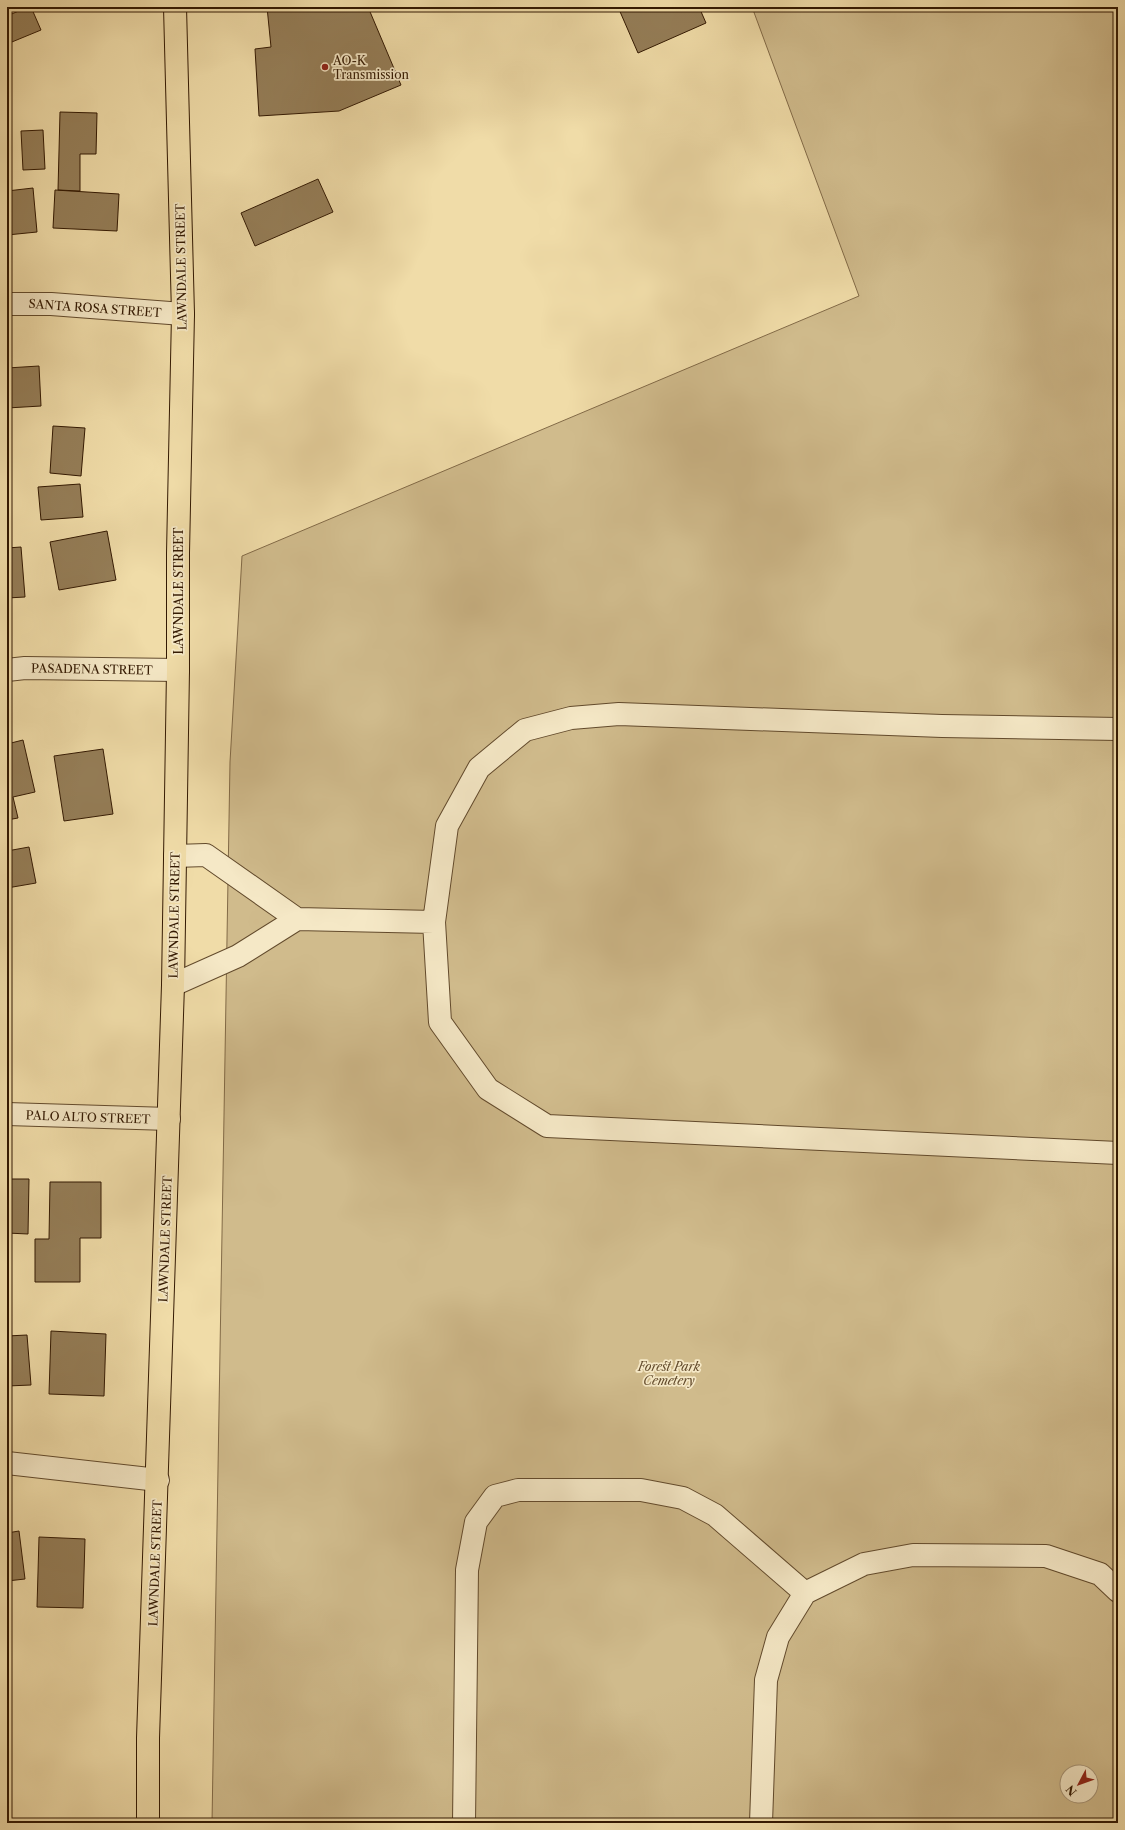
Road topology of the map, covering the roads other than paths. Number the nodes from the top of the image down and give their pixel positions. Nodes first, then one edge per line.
1 (175, 7) edge
2 (7, 304) edge
3 (183, 314) junction
4 (7, 670) edge
5 (178, 670) junction
6 (1118, 729) edge
7 (175, 856) junction
8 (297, 919) junction
9 (434, 922) junction
10 (173, 985) junction
11 (7, 1114) edge
12 (168, 1119) junction
13 (1118, 1153) edge
14 (7, 1463) edge
15 (158, 1480) junction
16 (1118, 1591) edge
17 (805, 1593) junction
18 (148, 1823) edge
19 (464, 1823) edge
20 (761, 1823) edge

1 - 3 main road, LAWNDALE STREET
2 - 3 street, SANTA ROSA STREET
3 - 5 main road, LAWNDALE STREET
4 - 5 street, PASADENA STREET
5 - 7 main road, LAWNDALE STREET
6 - 9 street
7 - 8 street
7 - 10 main road, LAWNDALE STREET
8 - 9 street
8 - 10 street
9 - 13 street
10 - 12 main road, LAWNDALE STREET
11 - 12 street, PALO ALTO STREET
12 - 15 main road, LAWNDALE STREET
14 - 15 street
15 - 18 main road, LAWNDALE STREET
16 - 17 street
17 - 19 street
17 - 20 street

